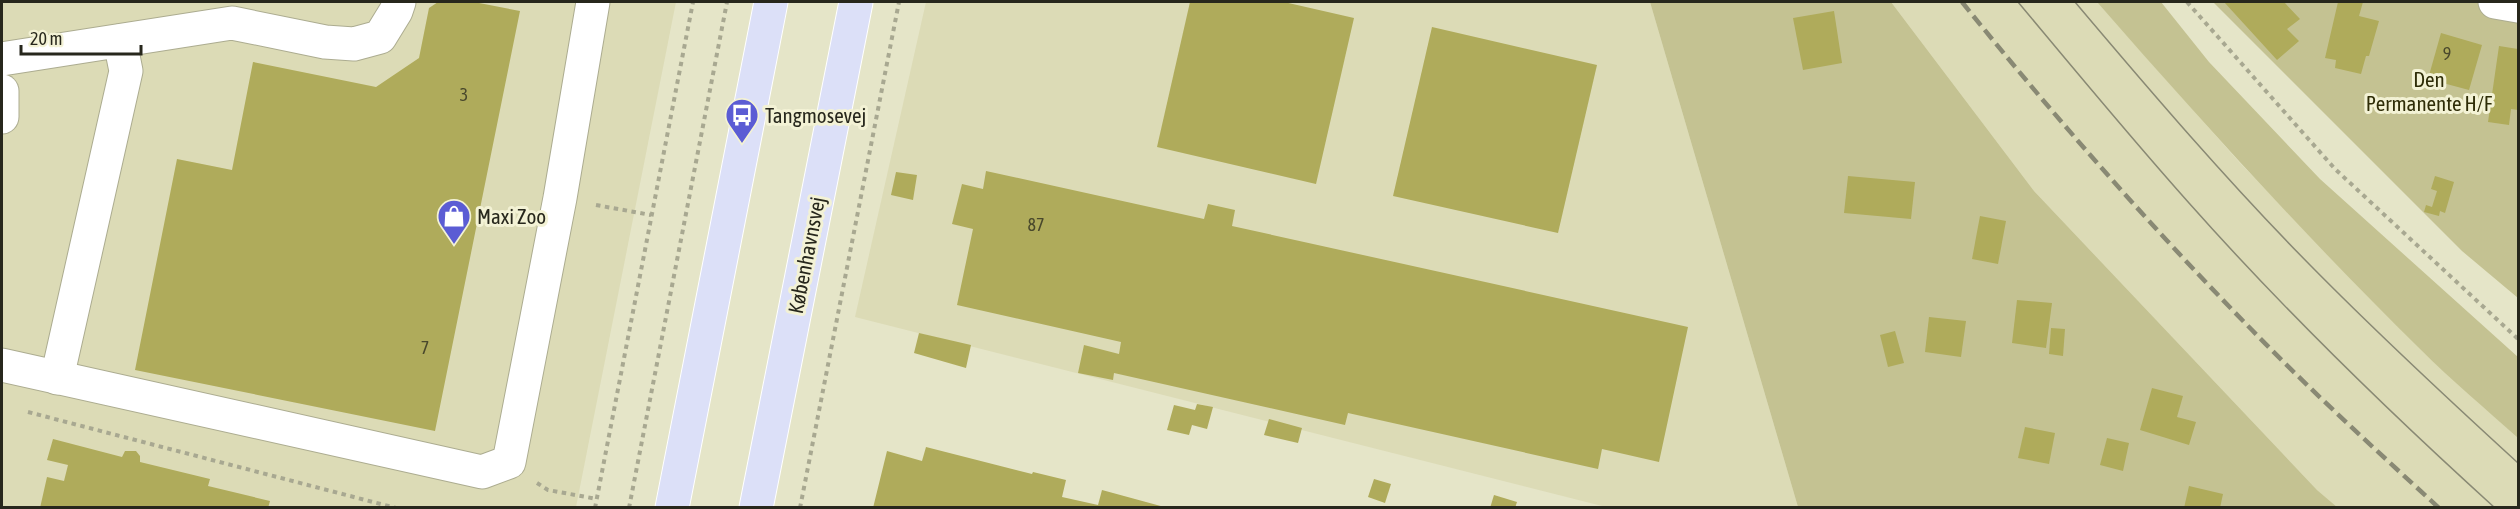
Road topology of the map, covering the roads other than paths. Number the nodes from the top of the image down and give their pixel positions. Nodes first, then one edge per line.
1 (399, 2) edge
2 (593, 2) edge
3 (771, 2) edge
4 (856, 2) edge
5 (2495, 2) edge
6 (2518, 6) edge
7 (120, 41) junction
8 (2, 59) edge
9 (2, 91) edge
10 (2, 117) edge
11 (2, 365) edge
12 (57, 378) junction
13 (672, 507) edge
14 (756, 507) edge

1 - 7 street
2 - 12 street
3 - 13 main road
4 - 14 main road, Københavnsvej
5 - 6 street
7 - 8 street
7 - 12 street
9 - 10 street
11 - 12 street

